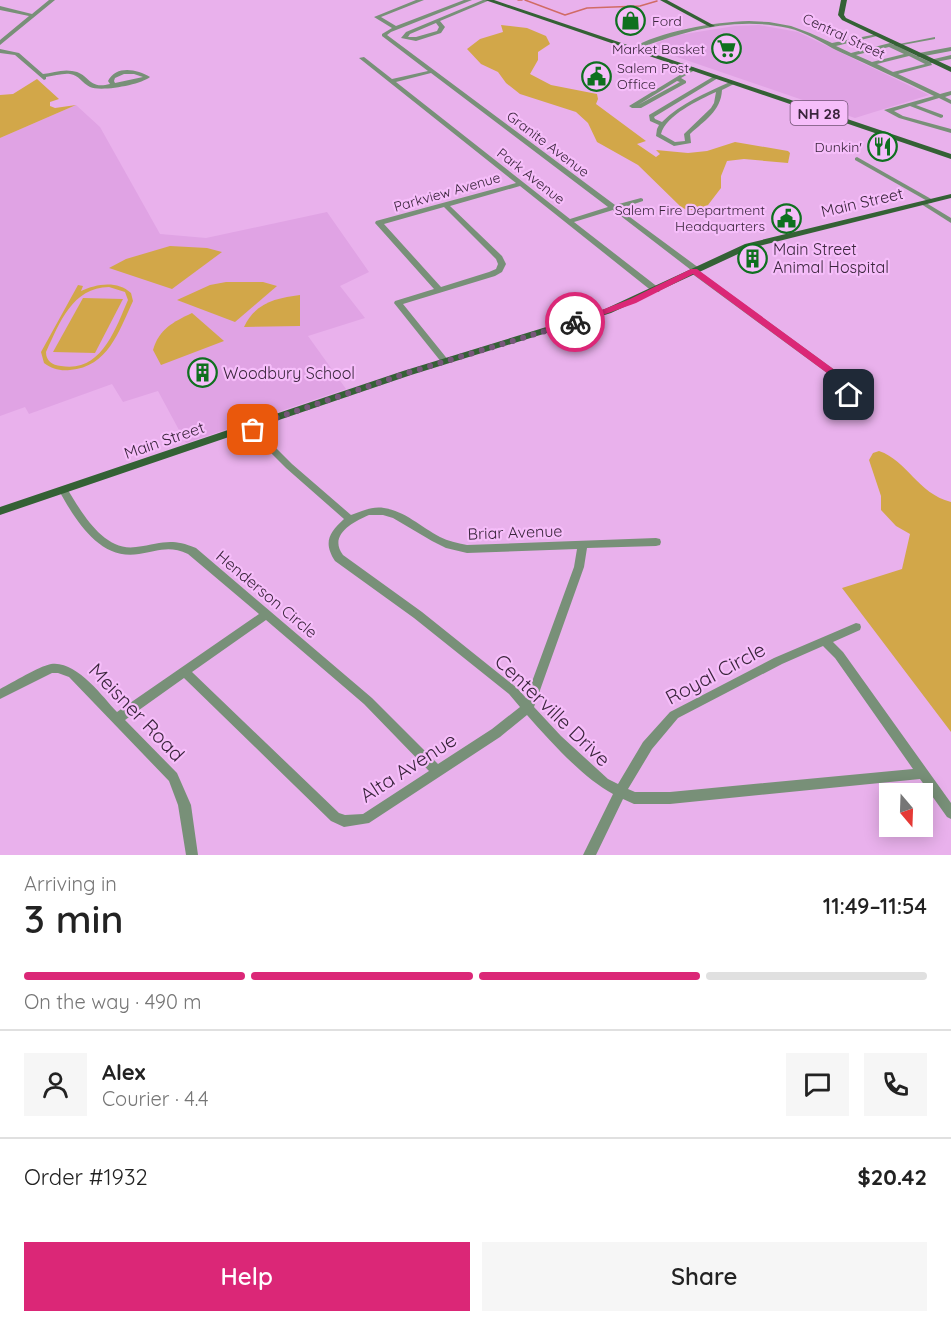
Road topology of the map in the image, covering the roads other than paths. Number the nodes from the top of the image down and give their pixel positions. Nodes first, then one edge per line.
1 (52, 0) edge
2 (421, 0) edge
3 (469, 0) edge
4 (487, 0) edge
5 (663, 0) edge
6 (669, 0) edge
7 (844, 0) edge
8 (454, 6) junction
9 (0, 8) edge
10 (463, 9) junction
11 (32, 15) junction
12 (437, 21) junction
13 (713, 25) junction
14 (395, 28) junction
15 (876, 35) junction
16 (933, 38) dead end
17 (0, 43) edge
18 (895, 43) junction
19 (836, 46) junction
20 (631, 48) junction
21 (951, 49) edge
22 (0, 51) edge
23 (853, 54) junction
24 (910, 54) junction
25 (919, 55) junction
26 (951, 57) edge
27 (362, 58) dead end
28 (931, 63) junction
29 (873, 64) junction
30 (693, 69) junction
31 (951, 70) edge
32 (430, 72) junction
33 (894, 74) junction
34 (716, 78) junction
35 (678, 79) junction
36 (391, 81) junction
37 (732, 83) junction
38 (114, 85) junction
39 (718, 89) junction
40 (951, 93) edge
41 (938, 96) junction
42 (951, 102) edge
43 (917, 105) junction
44 (665, 108) junction
45 (889, 110) junction
46 (679, 113) junction
47 (951, 113) edge
48 (941, 117) junction
49 (662, 124) junction
50 (926, 124) junction
51 (951, 130) edge
52 (951, 157) edge
53 (857, 159) dead end
54 (521, 183) junction
55 (951, 196) edge
56 (641, 200) dead end
57 (927, 202) junction
58 (445, 205) junction
59 (613, 208) junction
60 (569, 221) junction
61 (951, 221) edge
62 (695, 270) junction
63 (439, 290) junction
64 (656, 290) junction
65 (444, 361) junction
66 (848, 384) dead end
67 (250, 427) junction
68 (63, 489) junction
69 (0, 511) edge
70 (350, 519) junction
71 (656, 542) dead end
72 (583, 545) junction
73 (266, 615) junction
74 (856, 627) dead end
75 (825, 641) junction
76 (185, 672) junction
77 (0, 694) edge
78 (528, 708) junction
79 (118, 718) junction
80 (438, 772) junction
81 (922, 773) junction
82 (622, 793) junction
83 (951, 813) edge
84 (192, 855) edge
85 (589, 855) edge

1 - 11 street
2 - 14 street
3 - 8 street
4 - 10 street
4 - 20 main road, NH 28
5 - 13 main road
6 - 13 main road
7 - 15 main road
8 - 10 street
8 - 14 street
9 - 11 street
10 - 12 street
11 - 17 street
12 - 12 street
13 - 19 street, Central Street
13 - 20 street, Central Street
14 - 32 street, Granite Avenue
15 - 18 main road
15 - 19 street
16 - 18 street
18 - 23 street
18 - 24 street
18 - 25 main road
19 - 23 street, Central Street
20 - 30 main road, NH 28
21 - 25 street
22 - 38 street
23 - 29 street, Central Street
24 - 28 street
24 - 29 street
25 - 28 main road
26 - 28 street
27 - 36 street, Park Avenue
28 - 31 main road
28 - 33 street
29 - 33 street, Central Street
30 - 34 main road, NH 28
30 - 35 street
32 - 36 street
32 - 59 street, Granite Avenue
33 - 41 street, Central Street
34 - 37 main road, NH 28
34 - 44 street
35 - 35 street
36 - 54 street, Park Avenue
37 - 39 street
37 - 52 main road, NH 28
38 - 38 street
39 - 46 street
39 - 49 street
40 - 41 street
41 - 42 street, Central Street
41 - 43 street
41 - 45 street
43 - 45 street
43 - 48 street
44 - 46 street
44 - 49 street
45 - 50 street
46 - 49 street
47 - 48 street
48 - 50 street
50 - 51 street
53 - 57 street
54 - 58 street, Parkview Avenue
54 - 60 street, Park Avenue
55 - 57 main road, Main Street
56 - 59 street
57 - 61 street
57 - 62 main road, Main Street
58 - 63 street
58 - 63 street, Parkview Avenue
59 - 60 street
59 - 62 street, Granite Avenue
60 - 64 street, Park Avenue
62 - 64 main road, Main Street
62 - 66 street, Granite Avenue
63 - 65 street
64 - 65 main road, Main Street
65 - 67 main road, Main Street
67 - 68 main road, Main Street
67 - 70 street
68 - 69 main road, Main Street
68 - 73 street, Henderson Circle
70 - 72 street, Briar Avenue
70 - 78 street, Centerville Drive
71 - 72 street, Briar Avenue
72 - 78 street
73 - 76 street
73 - 80 street, Henderson Circle
74 - 75 street, Royal Circle
75 - 81 street
75 - 82 street, Royal Circle
76 - 79 street
76 - 80 street, Alta Avenue
77 - 79 street, Meisner Road
78 - 80 street, Alta Avenue
78 - 82 street, Centerville Drive
79 - 84 street, Meisner Road
81 - 82 street, Centerville Drive
81 - 83 street
82 - 85 street, Royal Circle

